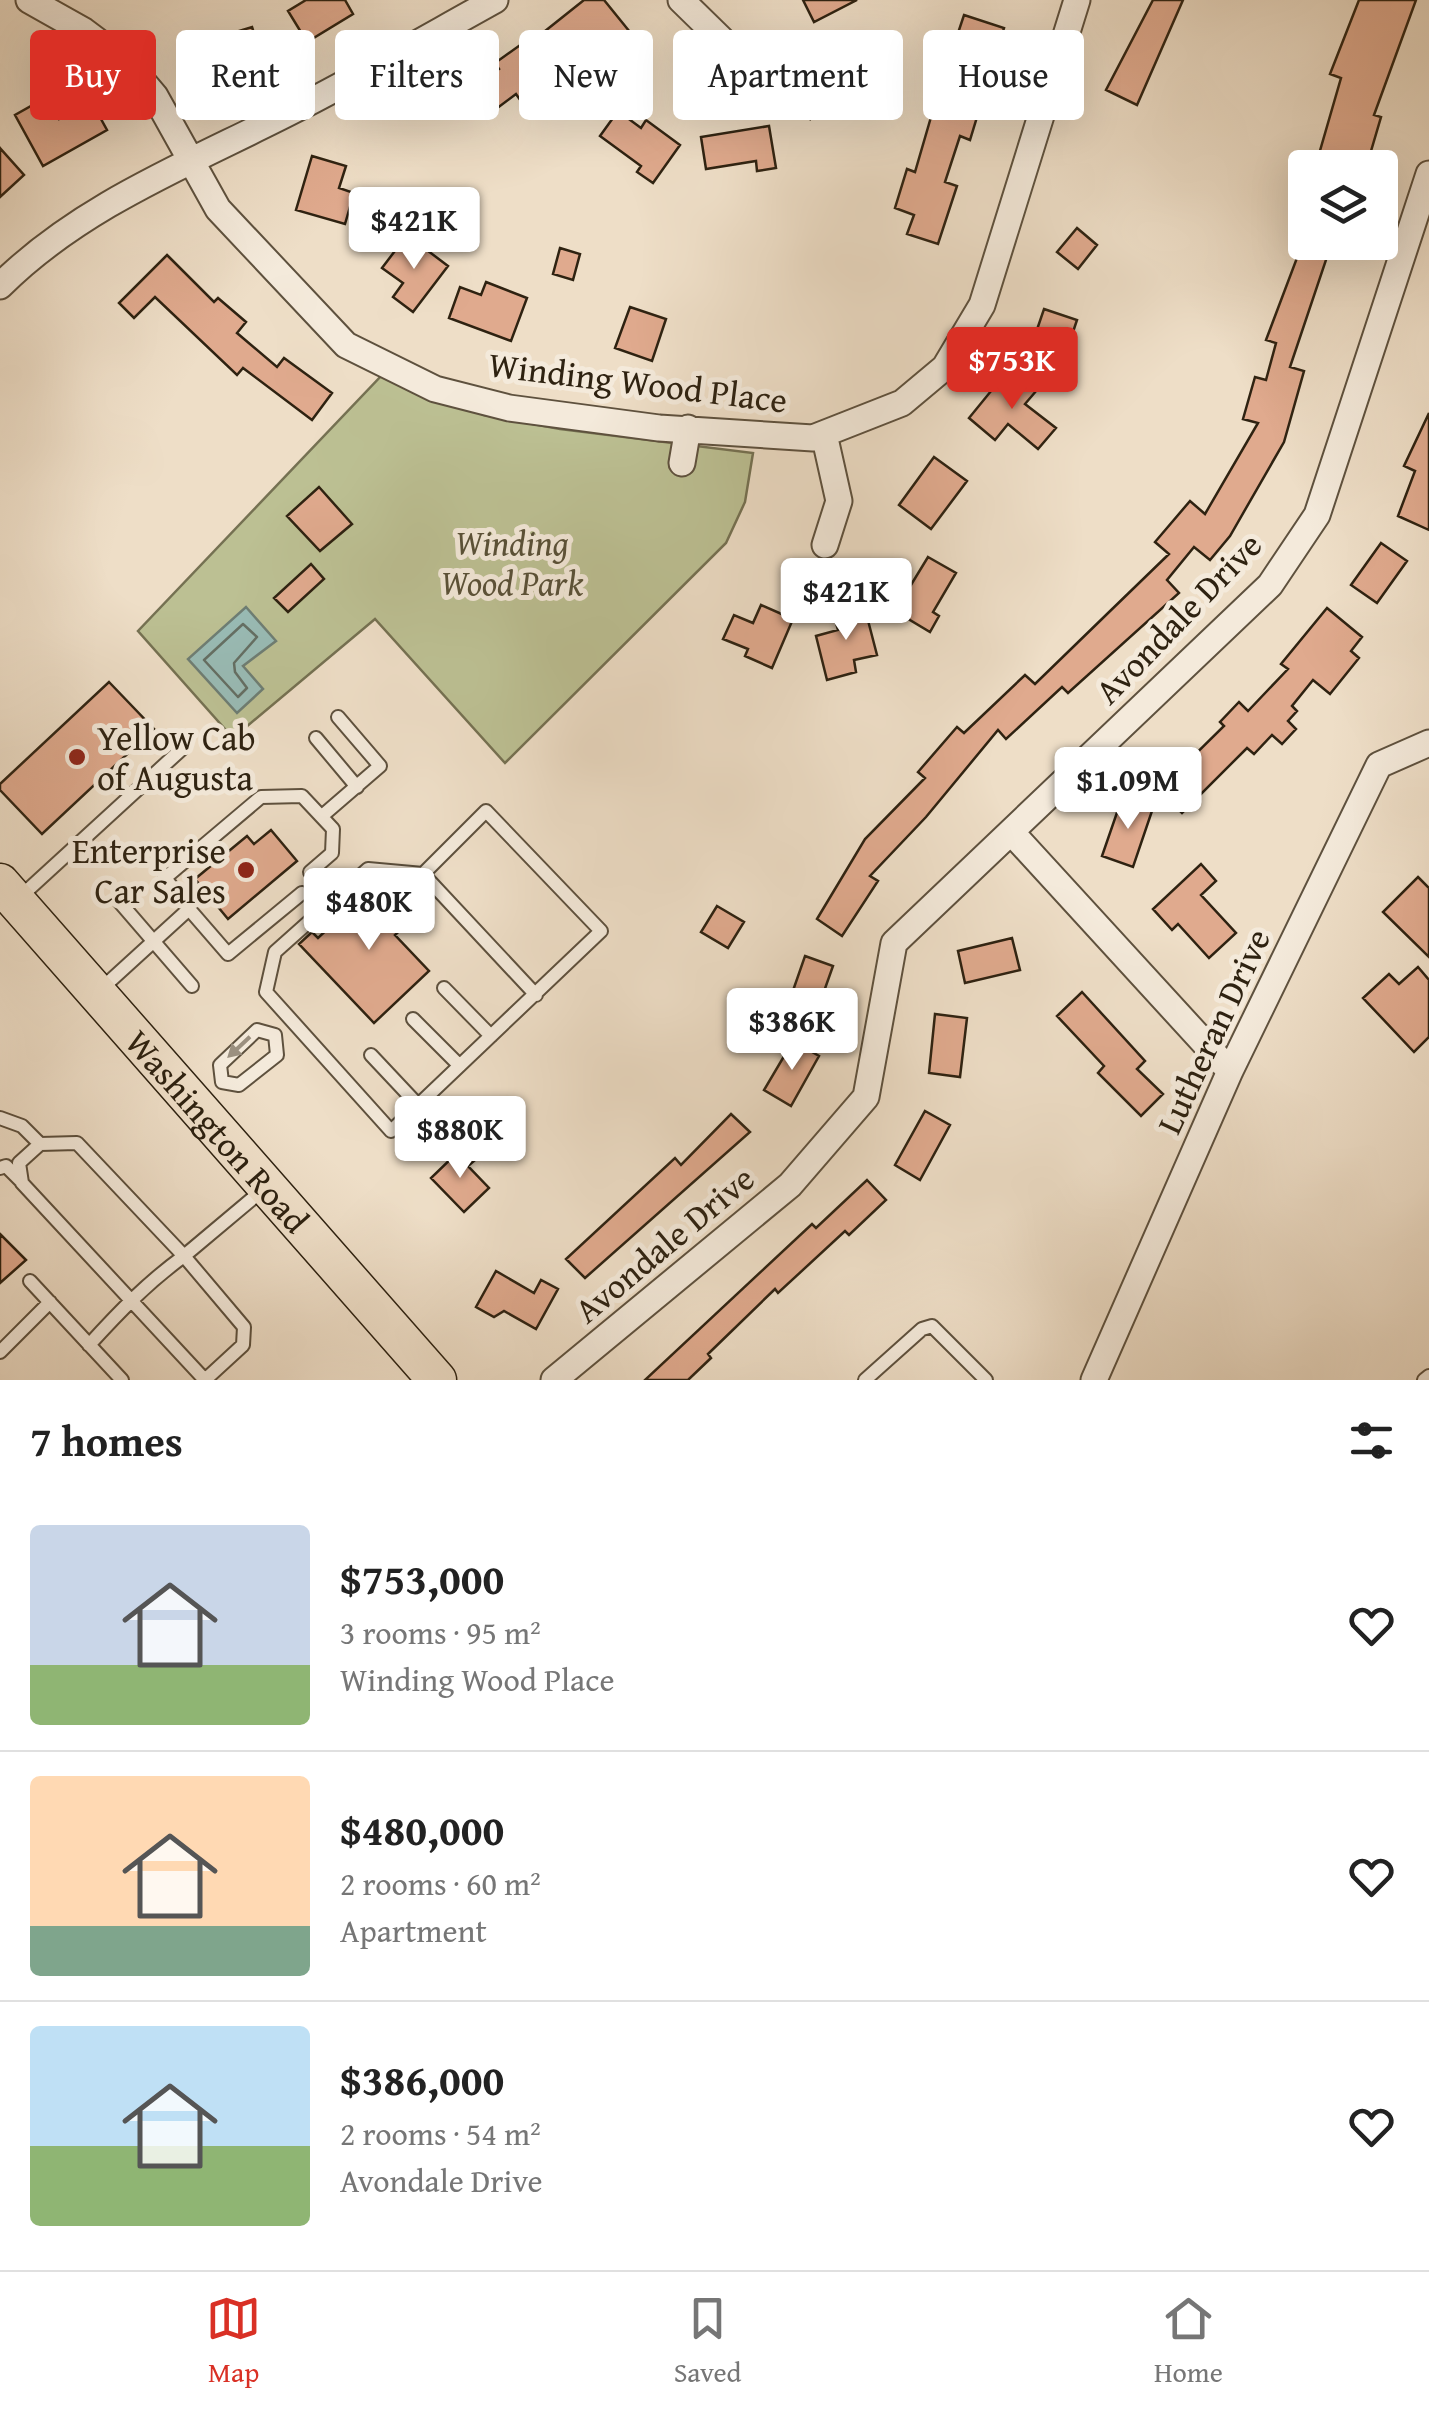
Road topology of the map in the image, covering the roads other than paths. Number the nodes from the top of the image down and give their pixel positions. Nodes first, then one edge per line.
1 (29, 0) edge
2 (495, 0) edge
3 (681, 0) edge
4 (1078, 0) edge
5 (711, 30) edge
6 (190, 158) junction
7 (1429, 174) edge
8 (0, 286) edge
9 (688, 428) junction
10 (824, 434) junction
11 (682, 464) dead end
12 (825, 545) dead end
13 (338, 718) dead end
14 (316, 738) dead end
15 (1429, 743) edge
16 (185, 746) dead end
17 (357, 787) junction
18 (322, 816) junction
19 (1012, 833) junction
20 (310, 872) dead end
21 (423, 874) junction
22 (8, 892) edge
23 (302, 893) dead end
24 (117, 899) dead end
25 (189, 909) junction
26 (154, 942) junction
27 (192, 986) dead end
28 (444, 988) dead end
29 (97, 993) junction
30 (536, 995) junction
31 (413, 1018) dead end
32 (291, 1020) junction
33 (275, 1035) junction
34 (491, 1036) junction
35 (371, 1055) dead end
36 (459, 1065) junction
37 (1230, 1072) junction
38 (208, 1094) junction
39 (418, 1105) junction
40 (0, 1118) edge
41 (40, 1144) junction
42 (0, 1168) edge
43 (22, 1183) junction
44 (267, 1186) junction
45 (184, 1256) junction
46 (30, 1281) dead end
47 (131, 1300) junction
48 (50, 1302) junction
49 (89, 1345) junction
50 (0, 1352) edge
51 (122, 1380) edge
52 (437, 1380) edge
53 (554, 1380) edge
54 (865, 1380) edge
55 (986, 1380) edge
56 (1094, 1380) edge

1 - 6 street, Winding Wood Place
2 - 6 street
3 - 5 street
4 - 10 street, Winding Wood Place
6 - 8 street
6 - 9 street, Winding Wood Place
7 - 19 street, Avondale Drive
9 - 10 street, Winding Wood Place
9 - 11 street
10 - 12 street
13 - 17 lane
14 - 17 lane
15 - 37 street, Lutheran Drive
16 - 22 lane
17 - 18 lane
18 - 20 lane
18 - 25 lane
19 - 37 street
19 - 53 street, Avondale Drive
21 - 30 lane
21 - 30 lane
21 - 32 lane
22 - 29 main road, Washington Road
23 - 25 lane
24 - 26 lane
25 - 26 lane
26 - 27 lane
26 - 29 lane
28 - 34 lane
29 - 38 main road, Washington Road
30 - 34 lane
31 - 36 lane
32 - 33 lane
32 - 39 lane
33 -> 38 lane
33 - 38 lane
34 - 36 lane
35 - 39 lane
36 - 39 lane
37 - 56 street, Lutheran Drive
38 - 44 main road, Washington Road
40 - 41 lane
41 - 43 lane
41 - 45 lane
42 - 43 lane
43 - 47 lane
44 - 45 lane
44 - 52 main road, Washington Road
45 - 47 lane
45 - 47 lane
46 - 48 lane
47 - 49 lane
48 - 49 lane
48 - 50 lane
49 - 51 lane
54 - 55 lane

